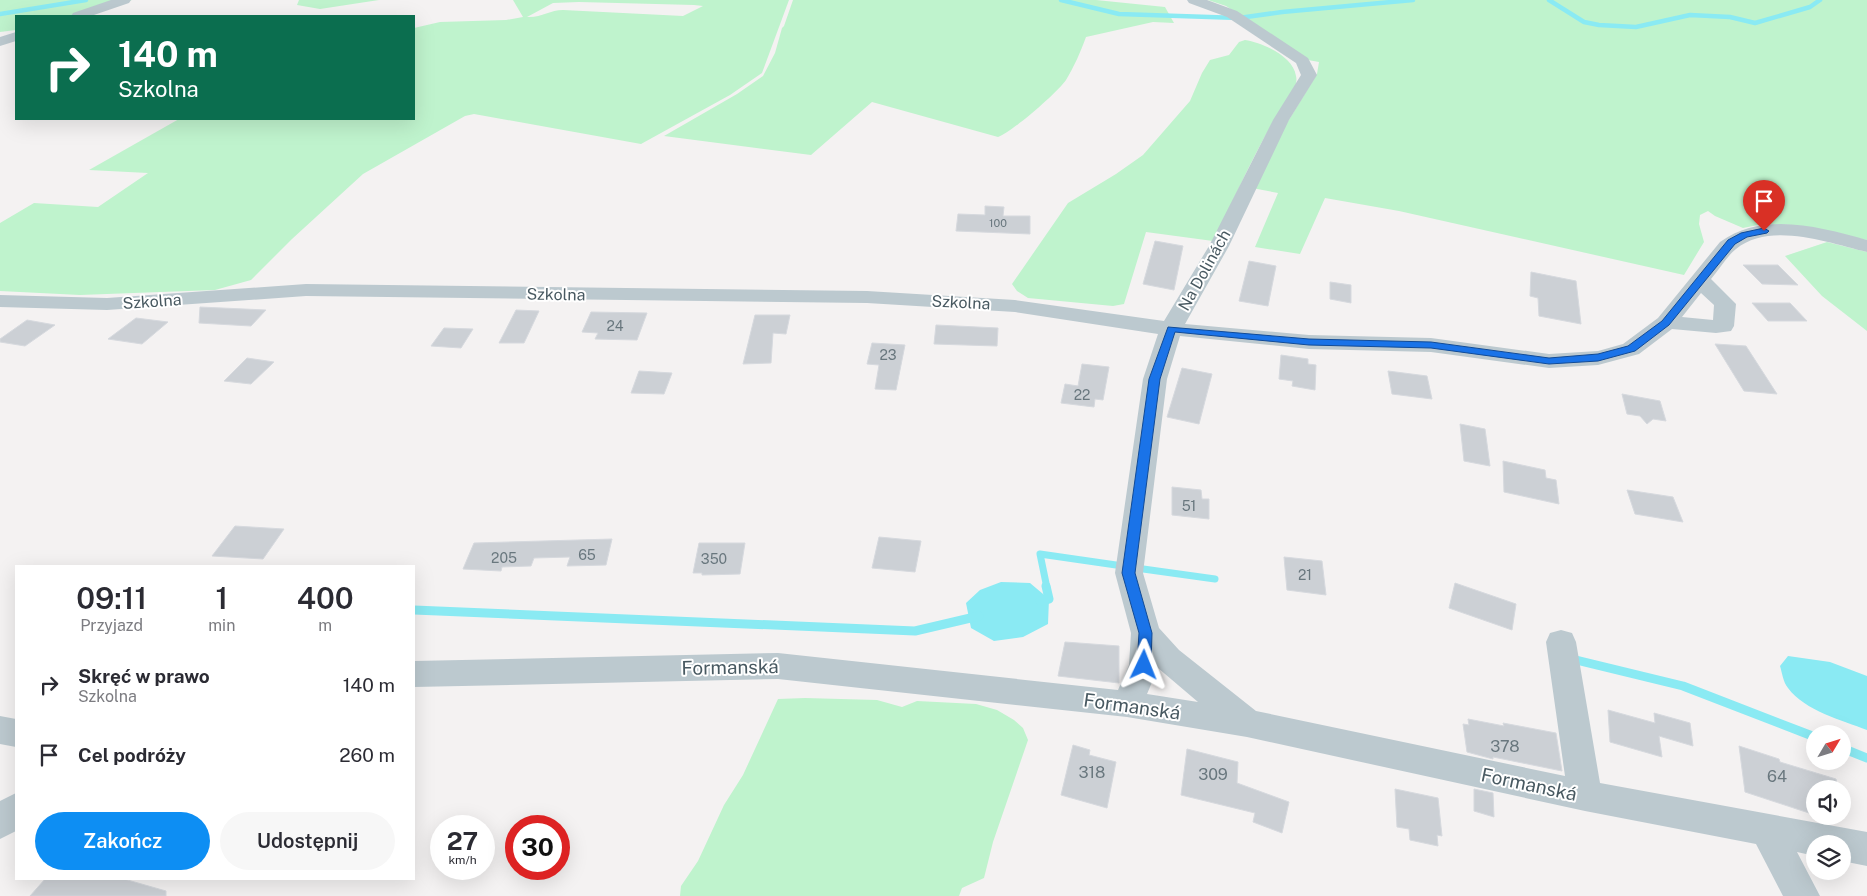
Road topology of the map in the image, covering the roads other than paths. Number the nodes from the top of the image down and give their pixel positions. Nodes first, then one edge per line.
1 (124, 0) edge
2 (1194, 0) edge
3 (81, 15) edge
4 (15, 36) edge
5 (0, 42) edge
6 (1867, 246) edge
7 (1700, 280) junction
8 (0, 301) edge
9 (1666, 323) junction
10 (1171, 329) junction
11 (1146, 633) junction
12 (1561, 642) dead end
13 (415, 674) edge
14 (1127, 704) junction
15 (1247, 723) junction
16 (0, 730) edge
17 (15, 733) edge
18 (1585, 796) junction
19 (15, 810) edge
20 (0, 824) edge
21 (1767, 830) junction
22 (1806, 837) edge
23 (1851, 846) edge
24 (1867, 849) edge
25 (1802, 896) edge

1 - 3 street
2 - 10 street, Na Dolinách
4 - 5 street
6 - 7 street, Szkolna
7 - 9 street, Szkolna
7 - 9 street
8 - 10 street, Szkolna
9 - 10 street, Szkolna
10 - 11 street, Na Dolinách
11 - 14 street, Na Dolinách
11 - 15 street
12 - 18 street
13 - 14 street, Formanská
14 - 15 street, Formanská
15 - 18 street, Formanská
16 - 17 street
18 - 21 street, Formanská
19 - 20 street
21 - 22 street, Formanská
21 - 25 street
23 - 24 street, Formanská

